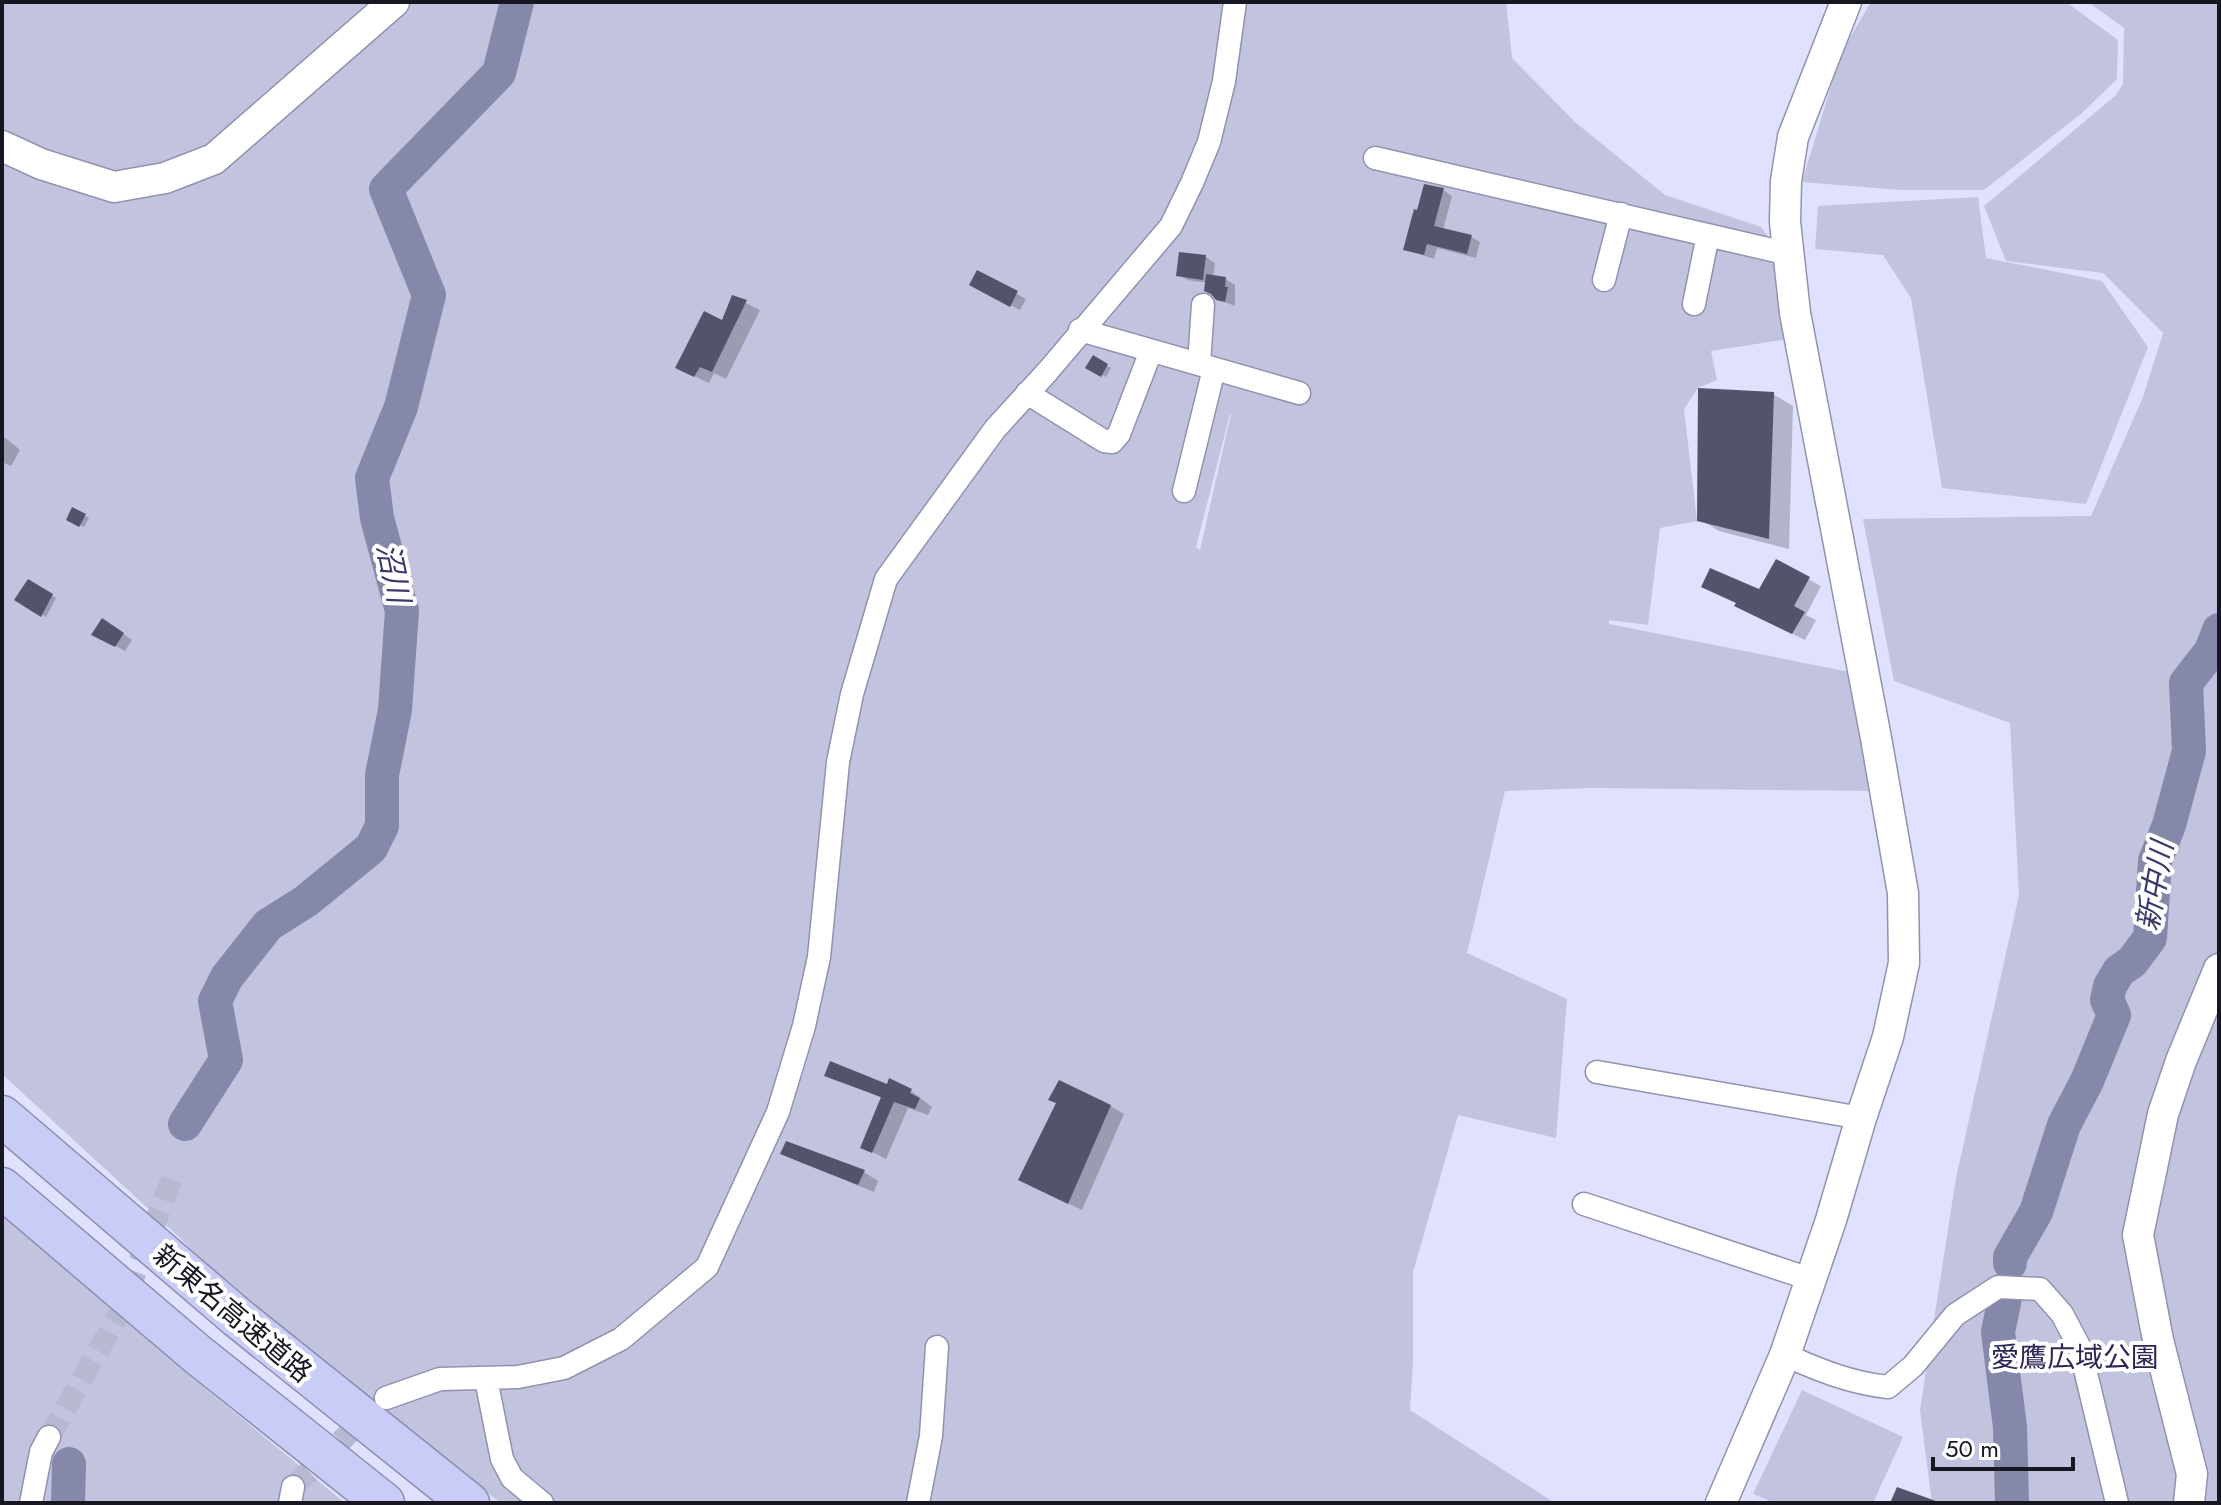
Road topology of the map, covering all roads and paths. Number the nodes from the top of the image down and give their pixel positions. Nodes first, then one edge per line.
1 (394, 2) edge
2 (1235, 2) edge
3 (1846, 2) edge
4 (2, 146) edge
5 (1375, 158) dead end
6 (1621, 214) junction
7 (1708, 235) junction
8 (1789, 254) junction
9 (1604, 280) dead end
10 (1694, 304) dead end
11 (1203, 305) dead end
12 (1080, 330) junction
13 (1151, 351) junction
14 (1206, 367) junction
15 (1027, 393) junction
16 (1299, 393) dead end
17 (1184, 491) dead end
18 (2219, 969) edge
19 (1597, 1072) dead end
20 (2, 1116) edge
21 (1861, 1118) junction
22 (2, 1188) edge
23 (1584, 1204) dead end
24 (1810, 1279) junction
25 (937, 1347) dead end
26 (1785, 1355) junction
27 (486, 1379) junction
28 (386, 1398) tunnel mouth
29 (49, 1437) tunnel mouth
30 (31, 1503) edge
31 (384, 1503) edge
32 (469, 1503) edge
33 (542, 1503) edge
34 (918, 1503) edge
35 (1721, 1503) edge
36 (2117, 1503) edge
37 (2189, 1503) edge

1 - 4 street
2 - 12 street
3 - 8 street
5 - 6 street
6 - 7 street
6 - 9 street
7 - 8 street
7 - 10 street
8 - 21 street
11 - 14 street
12 - 13 street
12 - 15 street
13 - 14 street
13 - 15 street
14 - 16 street
14 - 17 street
15 - 27 street
18 - 37 street
19 - 21 street
20 - 32 highway, 新東名高速道路
21 - 24 street
22 - 31 highway, 新東名高速道路
23 - 24 street
24 - 26 street
25 - 34 street
26 - 35 street
26 - 36 street
27 - 28 street
27 - 33 street
29 - 30 street

